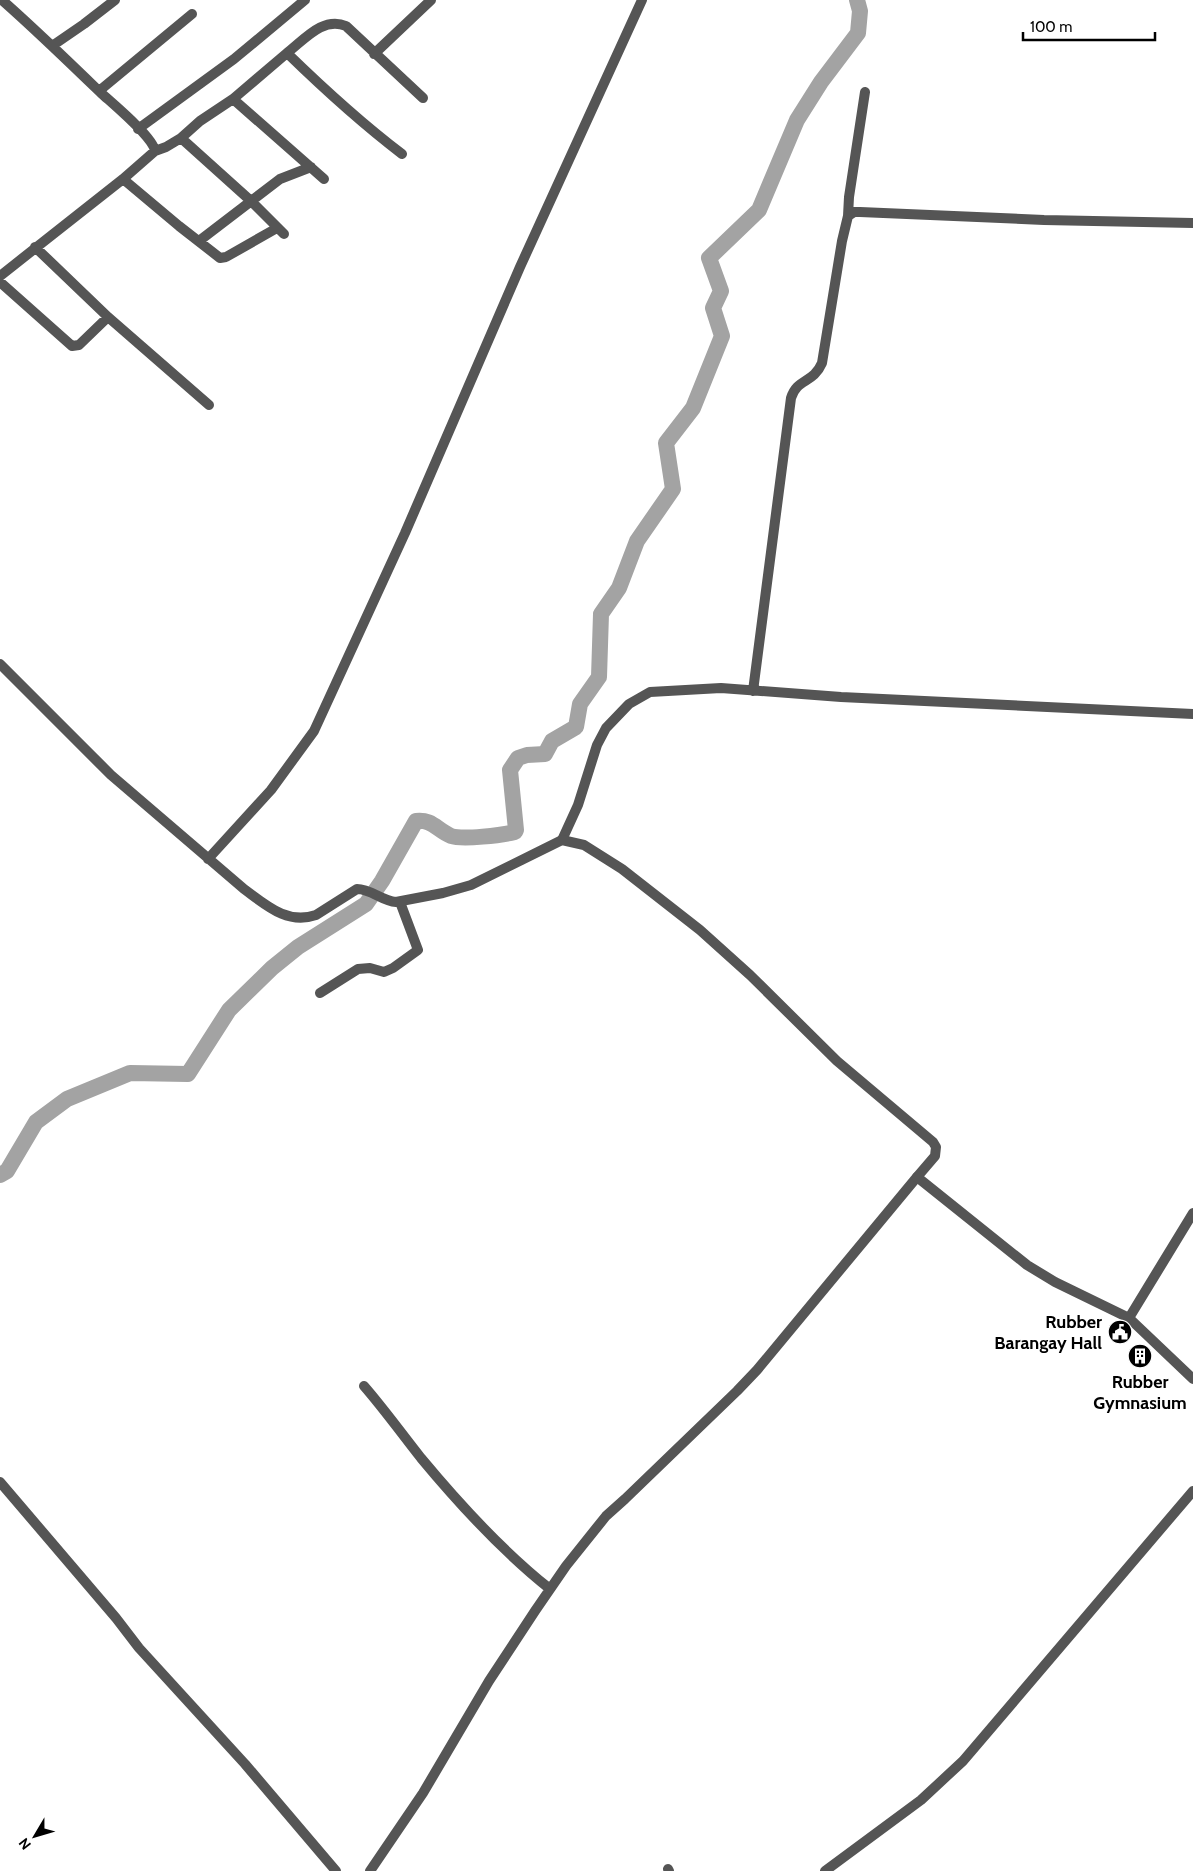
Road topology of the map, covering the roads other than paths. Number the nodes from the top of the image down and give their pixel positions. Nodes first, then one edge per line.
1 (2, 0) edge
2 (115, 0) edge
3 (304, 0) edge
4 (431, 0) edge
5 (642, 0) edge
6 (192, 14) dead end
7 (52, 46) junction
8 (287, 53) junction
9 (374, 54) junction
10 (99, 91) junction
11 (865, 92) dead end
12 (423, 98) dead end
13 (233, 99) junction
14 (138, 128) junction
15 (181, 138) junction
16 (155, 152) junction
17 (402, 154) dead end
18 (310, 167) junction
19 (324, 178) dead end
20 (124, 179) junction
21 (251, 201) junction
22 (848, 216) junction
23 (1193, 222) edge
24 (199, 242) junction
25 (35, 247) junction
26 (0, 276) edge
27 (0, 282) edge
28 (108, 317) junction
29 (209, 405) dead end
30 (0, 664) edge
31 (753, 691) junction
32 (1193, 714) edge
33 (562, 840) junction
34 (208, 859) junction
35 (400, 902) junction
36 (320, 993) dead end
37 (917, 1177) junction
38 (1193, 1213) edge
39 (1129, 1318) junction
40 (1193, 1379) edge
41 (364, 1386) dead end
42 (0, 1482) edge
43 (1193, 1491) edge
44 (550, 1589) junction
45 (336, 1871) edge
46 (370, 1871) edge
47 (825, 1871) edge

1 - 7 street
2 - 7 street
3 - 14 street
4 - 9 street
5 - 34 street
6 - 10 street
7 - 10 street
8 - 9 street
8 - 13 street
8 - 17 street
9 - 12 street
10 - 14 street
11 - 22 street
13 - 15 street
13 - 18 street
14 - 16 street
15 - 16 street
15 - 21 street
16 - 20 street
18 - 19 street
18 - 21 street
20 - 24 street
20 - 25 street
21 - 24 street
21 - 24 street
22 - 23 street
22 - 31 street
25 - 26 street
25 - 28 street
27 - 28 street
28 - 29 street
30 - 34 street
31 - 32 street
31 - 33 street
33 - 35 street
33 - 37 street
34 - 35 street
35 - 36 street
37 - 39 street
37 - 44 street
38 - 39 street
39 - 40 street
41 - 44 street
42 - 45 street
43 - 47 street
44 - 46 street

